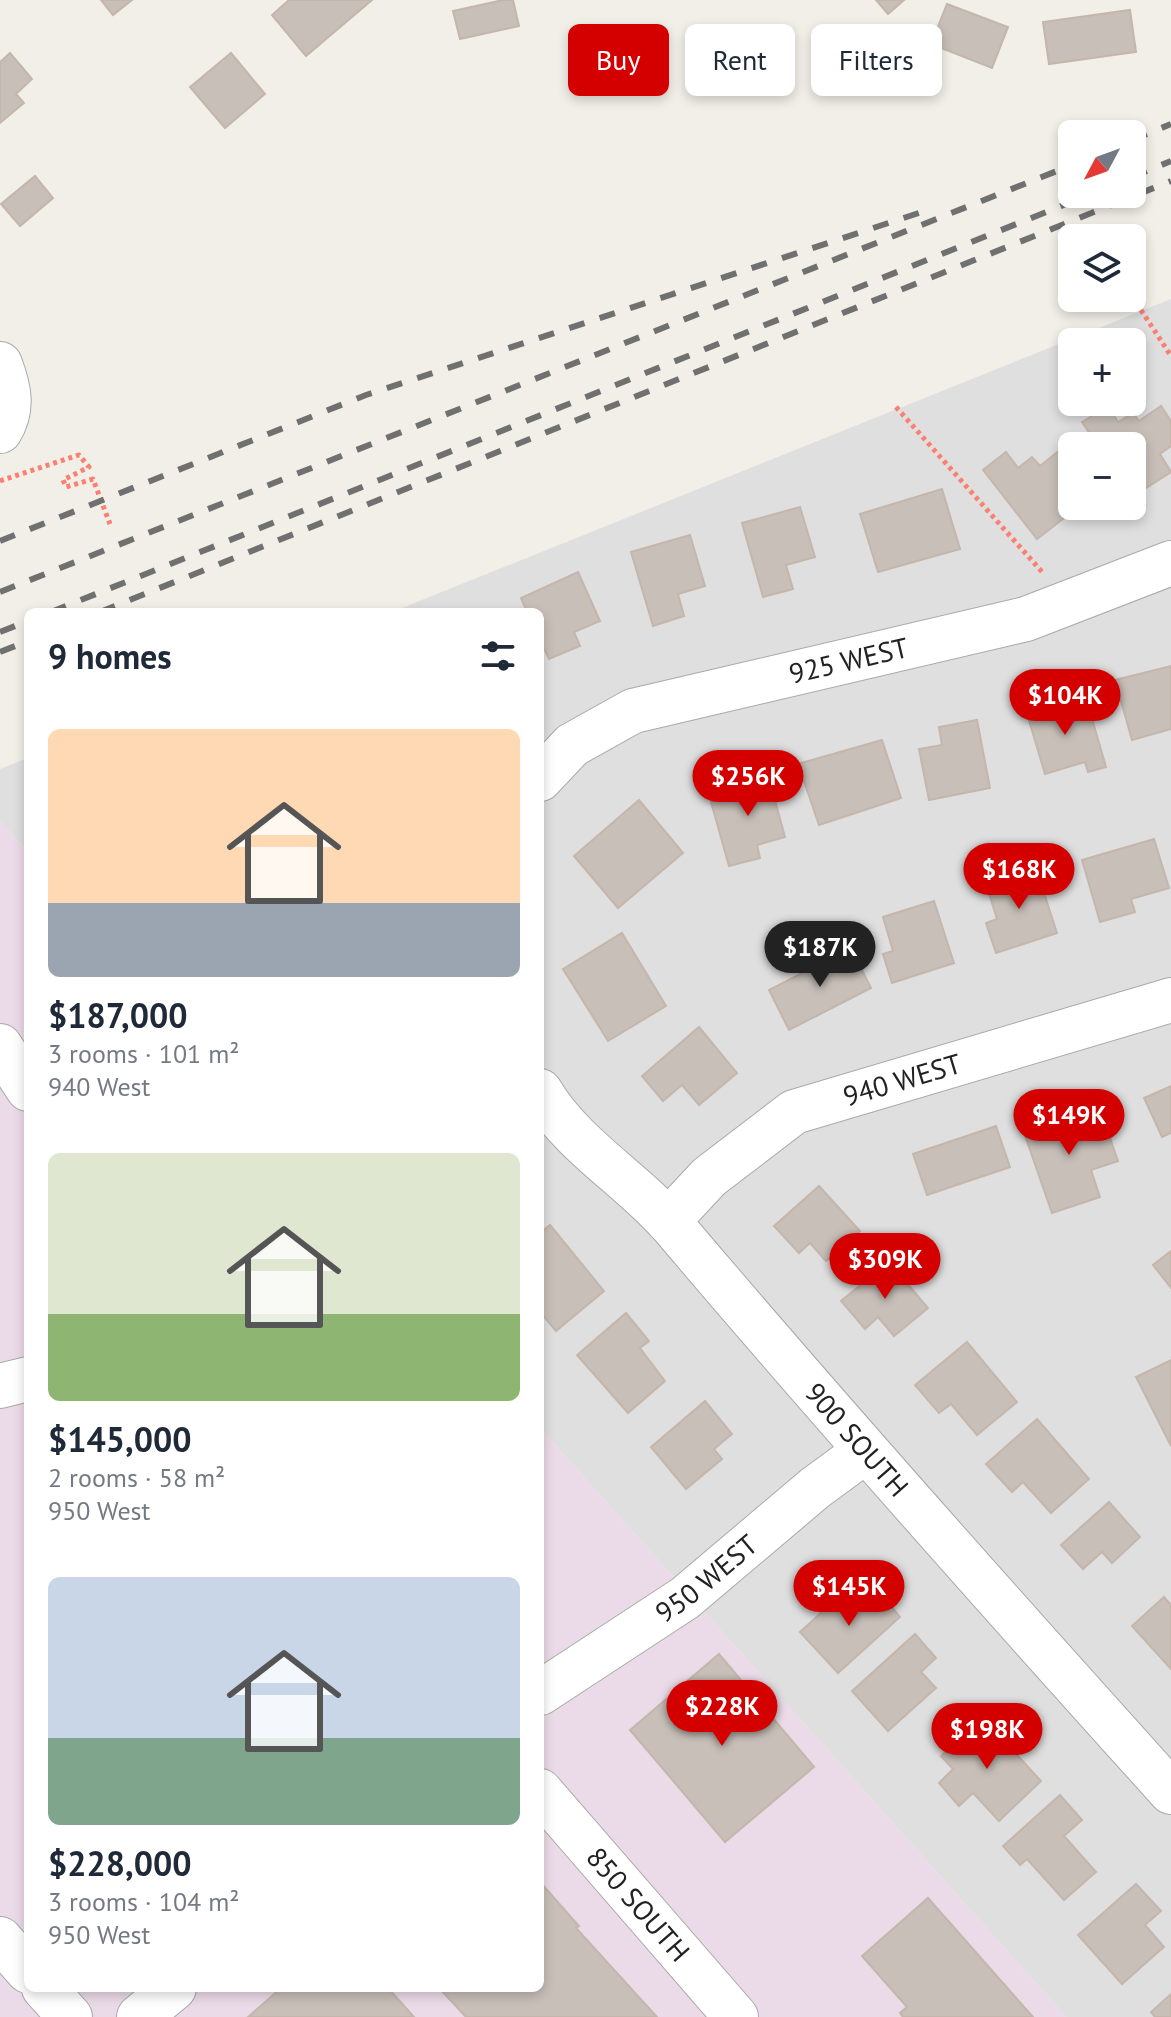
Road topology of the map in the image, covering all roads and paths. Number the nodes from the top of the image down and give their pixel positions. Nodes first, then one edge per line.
1 (1142, 312) edge
2 (1171, 356) edge
3 (0, 364) edge
4 (896, 407) dead end
5 (0, 431) edge
6 (0, 481) edge
7 (110, 524) dead end
8 (1171, 563) edge
9 (1043, 574) dead end
10 (544, 775) edge
11 (1171, 1000) edge
12 (0, 1046) edge
13 (24, 1083) edge
14 (544, 1098) edge
15 (668, 1221) junction
16 (24, 1380) edge
17 (0, 1386) edge
18 (864, 1452) junction
19 (544, 1690) edge
20 (1171, 1792) edge
21 (544, 1796) edge
22 (0, 1939) edge
23 (24, 1966) edge
24 (48, 1992) edge
25 (169, 1992) edge
26 (70, 2017) edge
27 (139, 2017) edge
28 (736, 2017) edge

1 - 2 path
3 - 5 street
4 - 9 path
6 - 7 path
8 - 10 street, 925 WEST
11 - 15 street, 940 WEST
12 - 13 street
14 - 15 street, 900 SOUTH
15 - 18 street, 900 SOUTH
16 - 17 street
18 - 19 street, 950 WEST
18 - 20 street, 900 SOUTH
21 - 28 street, 850 SOUTH
22 - 23 street
24 - 26 street
25 - 27 street

